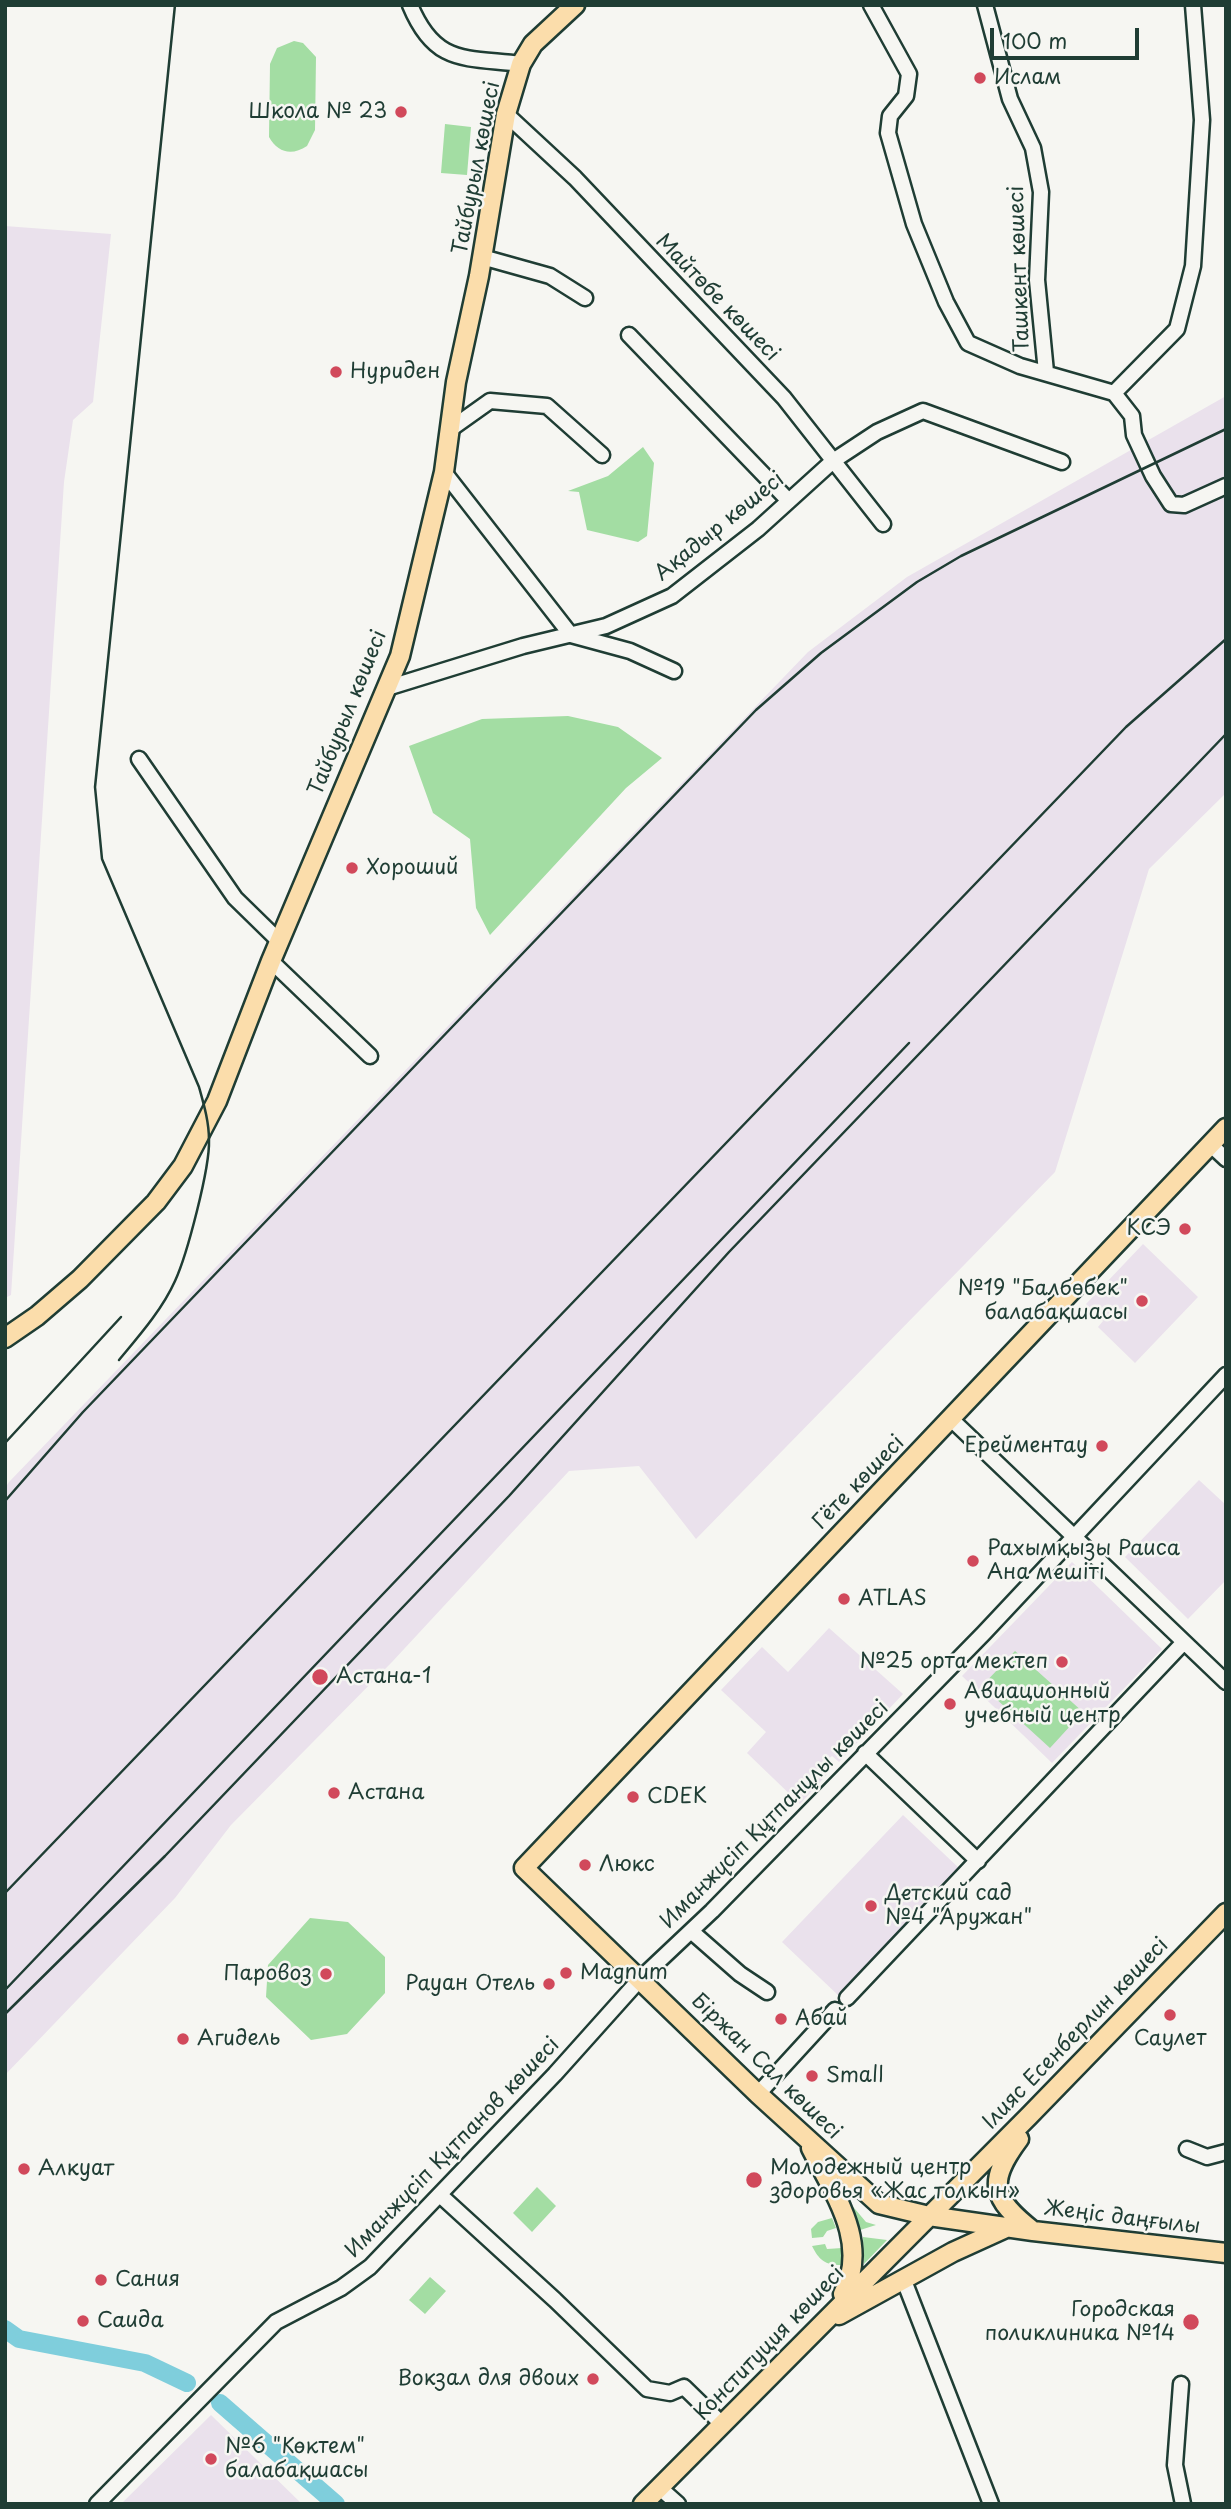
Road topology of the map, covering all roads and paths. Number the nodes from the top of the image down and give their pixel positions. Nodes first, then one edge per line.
1 (410, 5) edge
2 (575, 5) edge
3 (872, 5) edge
4 (985, 5) edge
5 (1193, 5) edge
6 (521, 64) junction
7 (506, 114) junction
8 (482, 257) junction
9 (585, 298) dead end
10 (629, 335) dead end
11 (1046, 372) junction
12 (1114, 393) junction
13 (452, 428) junction
14 (602, 455) dead end
15 (833, 461) junction
16 (1062, 462) dead end
17 (444, 472) junction
18 (1226, 486) edge
19 (788, 500) junction
20 (883, 524) dead end
21 (571, 635) junction
22 (674, 671) dead end
23 (387, 688) junction
24 (139, 759) dead end
25 (279, 941) junction
26 (271, 961) junction
27 (370, 1056) dead end
28 (1226, 1128) edge
29 (1211, 1145) junction
30 (1226, 1159) edge
31 (5, 1338) edge
32 (1226, 1375) edge
33 (950, 1418) junction
34 (1075, 1538) junction
35 (1184, 1642) junction
36 (1226, 1682) edge
37 (865, 1753) junction
38 (978, 1861) junction
39 (524, 1868) joint
40 (1226, 1913) edge
41 (691, 1931) junction
42 (641, 1978) junction
43 (767, 1992) dead end
44 (847, 1998) dead end
45 (835, 2010) dead end
46 (758, 2094) junction
47 (1049, 2096) junction
48 (807, 2138) junction
49 (1187, 2149) dead end
50 (1226, 2152) edge
51 (440, 2195) junction
52 (929, 2216) junction
53 (1008, 2227) junction
54 (1033, 2231) junction
55 (1226, 2253) edge
56 (903, 2278) junction
57 (834, 2311) junction
58 (820, 2325) junction
59 (1181, 2384) dead end
60 (723, 2425) junction
61 (660, 2488) junction
62 (97, 2504) edge
63 (643, 2504) edge
64 (678, 2504) edge
65 (991, 2504) edge
66 (1183, 2504) edge

1 - 6 street, Тайбурыл көшесі
2 - 6 main road
3 - 11 street
4 - 11 street, Ташкент көшесі
5 - 12 street
6 - 7 main road, Тайбурыл көшесі
7 - 8 main road, Тайбурыл көшесі
7 - 15 street, Майтөбе көшесі
8 - 9 street
8 - 13 main road, Тайбурыл көшесі
10 - 19 street
11 - 12 street
12 - 18 street
13 - 14 street
13 - 17 main road, Тайбурыл көшесі
15 - 16 street, Ақадыр көшесі
15 - 19 street, Ақадыр көшесі
15 - 20 street, Майтөбе көшесі
17 - 21 street
17 - 23 main road, Тайбурыл көшесі
19 - 21 street, Ақадыр көшесі
21 - 22 street
21 - 23 street, Ақадыр көшесі
23 - 25 main road, Тайбурыл көшесі
24 - 25 street
25 - 26 main road, Тайбурыл көшесі
26 - 27 street
26 - 31 main road, Тайбурыл көшесі
28 - 29 main road, Гёте көшесі
29 - 30 street
29 - 33 main road, Гёте көшесі
32 - 34 street, Иманжүсіп Құтпанұлы көшесі
33 - 34 street
33 - 39 main road, Гёте көшесі
34 - 35 street
34 - 37 street, Иманжүсіп Құтпанұлы көшесі
35 - 36 street
35 - 38 street
37 - 38 street
37 - 41 street, Иманжүсіп Құтпанұлы көшесі
38 - 44 street
39 - 42 main road, Біржан Сал көшесі
40 - 47 main road, Ілияс Есенберлин көшесі
41 - 42 street, Иманжүсіп Құтпанұлы көшесі
41 - 43 street
42 - 46 main road, Біржан Сал көшесі
42 - 51 street, Иманжүсіп Құтпанов көшесі
45 - 46 street
46 - 48 main road, Біржан Сал көшесі
47 - 52 main road, Ілияс Есенберлин көшесі
47 - 54 main road
48 - 52 main road, Біржан Сал көшесі
48 - 57 main road
49 - 50 street
51 - 60 street
51 - 62 street, Иманжүсіп Құтпанов көшесі
52 - 53 main road, Жеңіс даңғылы
52 - 57 main road, Конституция көшесі
53 - 54 main road, Жеңіс даңғылы
53 - 56 main road
54 - 55 main road, Жеңіс даңғылы
56 - 58 main road
56 - 65 street
57 - 58 main road, Конституция көшесі
58 - 60 main road, Конституция көшесі
59 - 66 street
60 - 61 main road, Конституция көшесі
61 - 63 main road, Конституция көшесі
61 - 64 street

